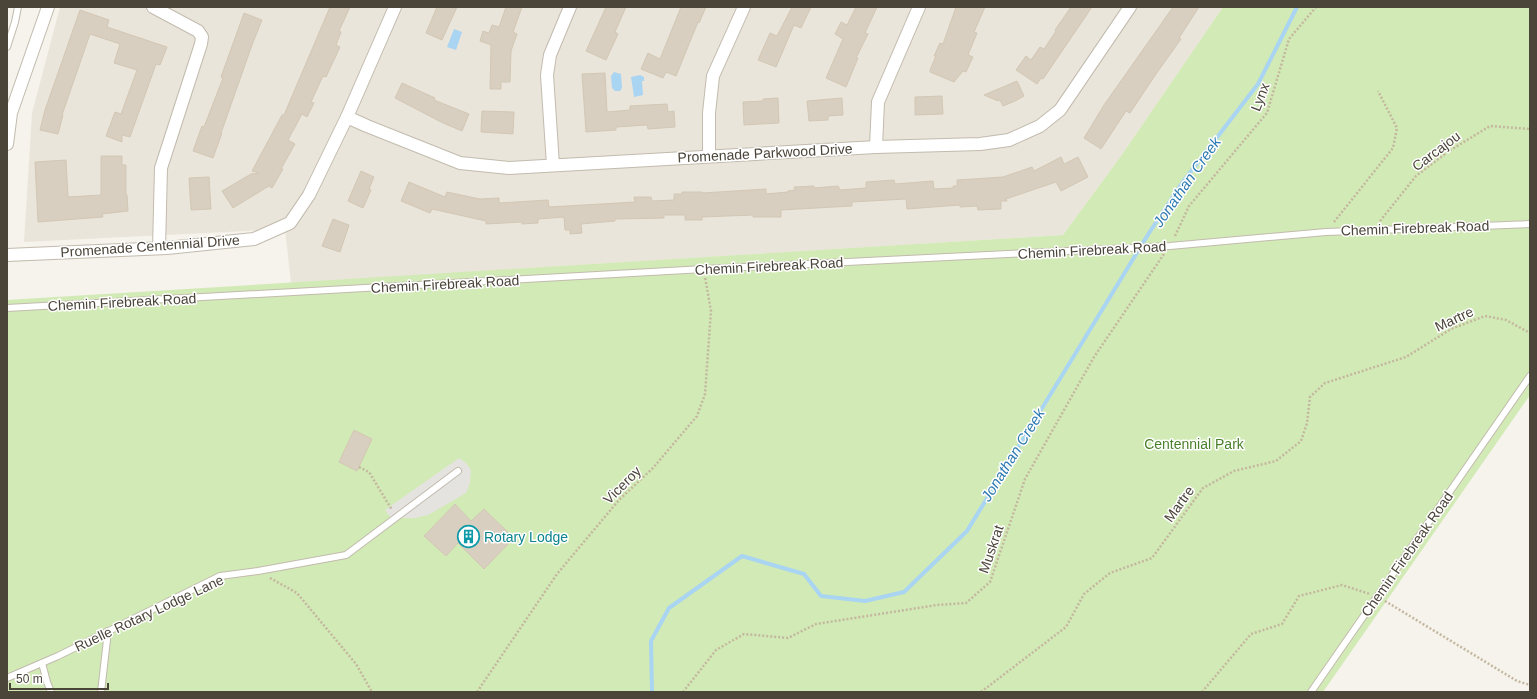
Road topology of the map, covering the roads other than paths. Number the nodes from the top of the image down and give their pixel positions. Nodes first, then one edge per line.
1 (18, 7) edge
2 (48, 7) edge
3 (153, 7) edge
4 (395, 7) edge
5 (570, 7) edge
6 (744, 7) edge
7 (919, 7) edge
8 (1130, 7) edge
9 (7, 47) edge
10 (347, 116) junction
11 (7, 144) edge
12 (876, 147) junction
13 (708, 156) junction
14 (553, 165) junction
15 (1530, 224) edge
16 (7, 243) edge
17 (159, 248) junction
18 (7, 255) edge
19 (7, 308) edge
20 (1530, 376) edge
21 (458, 470) dead end
22 (108, 631) junction
23 (42, 662) junction
24 (7, 678) edge
25 (51, 692) edge
26 (101, 692) edge
27 (1311, 692) edge

1 - 9 lane
2 - 11 street
3 - 17 street
4 - 10 street, Promenade Centennial Drive
5 - 14 street
6 - 13 street
7 - 12 street
8 - 12 street, Promenade Parkwood Drive
10 - 14 street, Promenade Parkwood Drive
10 - 17 street, Promenade Centennial Drive
12 - 13 street, Promenade Parkwood Drive
13 - 14 street, Promenade Parkwood Drive
15 - 19 lane, Chemin Firebreak Road
16 - 18 street
17 - 18 street, Promenade Centennial Drive
20 - 27 lane, Chemin Firebreak Road
21 - 22 lane, Ruelle Rotary Lodge Lane
22 - 23 lane, Ruelle Rotary Lodge Lane
22 - 26 lane
23 - 24 lane, Ruelle Rotary Lodge Lane
23 - 25 lane

